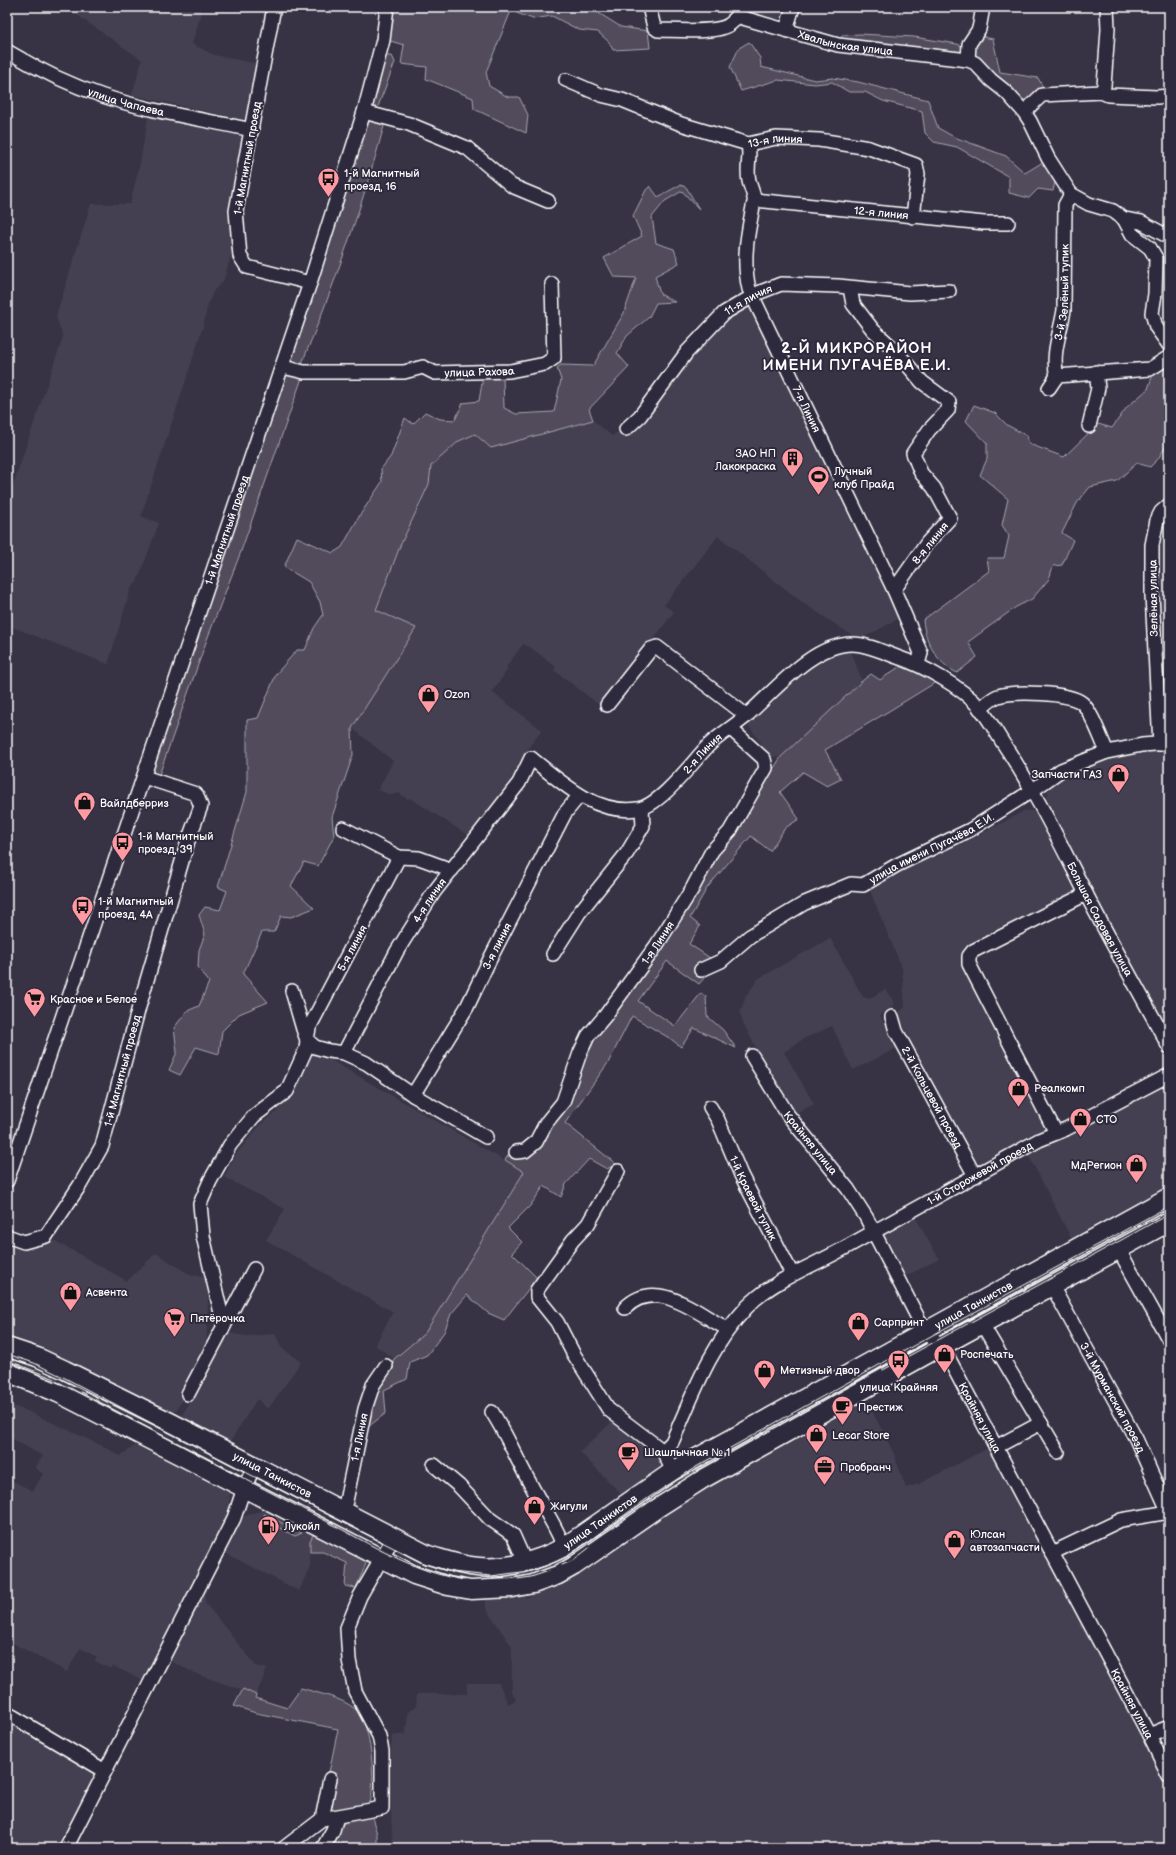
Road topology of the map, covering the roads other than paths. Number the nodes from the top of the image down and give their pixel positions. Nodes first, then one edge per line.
1 (274, 7) edge
2 (387, 7) edge
3 (649, 7) edge
4 (792, 7) edge
5 (983, 7) edge
6 (1107, 7) edge
7 (734, 12) edge
8 (786, 30) junction
9 (7, 52) edge
10 (968, 60) junction
11 (566, 80) dead end
12 (1102, 92) junction
13 (1169, 96) edge
14 (364, 112) junction
15 (1024, 112) junction
16 (252, 130) junction
17 (748, 144) junction
18 (1071, 194) junction
19 (755, 200) junction
20 (548, 201) dead end
21 (913, 217) junction
22 (1124, 219) junction
23 (1008, 223) dead end
24 (1169, 237) edge
25 (310, 283) junction
26 (552, 284) dead end
27 (850, 288) junction
28 (949, 291) dead end
29 (752, 297) junction
30 (1169, 346) edge
31 (1169, 357) edge
32 (283, 367) junction
33 (1096, 372) junction
34 (1057, 376) junction
35 (1049, 388) dead end
36 (1089, 426) dead end
37 (626, 429) dead end
38 (1169, 505) edge
39 (894, 590) junction
40 (918, 664) junction
41 (607, 705) dead end
42 (980, 709) junction
43 (747, 716) junction
44 (731, 729) junction
45 (1164, 744) edge
46 (1106, 752) junction
47 (144, 777) junction
48 (1034, 790) junction
49 (579, 796) junction
50 (642, 809) junction
51 (343, 828) dead end
52 (399, 857) junction
53 (452, 870) junction
54 (1086, 894) junction
55 (553, 954) dead end
56 (701, 970) dead end
57 (292, 991) dead end
58 (892, 1017) dead end
59 (307, 1040) junction
60 (1169, 1047) edge
61 (344, 1053) junction
62 (752, 1056) dead end
63 (1169, 1076) edge
64 (413, 1095) junction
65 (710, 1107) dead end
66 (1056, 1133) junction
67 (486, 1137) dead end
68 (516, 1152) dead end
69 (618, 1171) dead end
70 (975, 1176) junction
71 (7, 1181) edge
72 (1169, 1197) edge
73 (1169, 1222) edge
74 (874, 1232) junction
75 (7, 1236) edge
76 (1119, 1250) junction
77 (254, 1269) dead end
78 (792, 1274) junction
79 (1052, 1286) junction
80 (624, 1308) dead end
81 (982, 1324) junction
82 (224, 1326) junction
83 (728, 1329) junction
84 (927, 1330) junction
85 (1169, 1340) edge
86 (7, 1347) edge
87 (940, 1347) junction
88 (386, 1366) dead end
89 (7, 1372) edge
90 (188, 1394) dead end
91 (492, 1412) dead end
92 (1041, 1423) junction
93 (996, 1447) junction
94 (663, 1451) junction
95 (1058, 1452) dead end
96 (434, 1465) dead end
97 (254, 1467) junction
98 (673, 1471) junction
99 (244, 1488) junction
100 (342, 1511) junction
101 (1168, 1512) edge
102 (394, 1537) junction
103 (564, 1547) junction
104 (1052, 1553) junction
105 (382, 1558) junction
106 (525, 1562) junction
107 (7, 1713) edge
108 (1169, 1727) edge
109 (1149, 1735) junction
110 (105, 1771) junction
111 (1169, 1776) edge
112 (330, 1779) dead end
113 (337, 1817) junction
114 (322, 1819) junction
115 (66, 1848) edge
116 (284, 1848) edge
117 (323, 1848) edge

1 - 16 street, 1-й Магнитный проезд
2 - 14 street, 1-й Магнитный проезд
3 - 7 street, Хвалынская улица
4 - 8 street
5 - 10 street
6 - 12 street
7 - 8 street, Хвалынская улица
8 - 10 street, Хвалынская улица
9 - 16 street, улица Чапаева
10 - 15 street
11 - 17 street, 13-я линия
12 - 13 street
12 - 15 street
14 - 20 street
14 - 25 street, 1-й Магнитный проезд
15 - 18 street
16 - 25 street, 1-й Магнитный проезд
17 - 19 street, 7-я Линия
17 - 21 street, 13-я линия
18 - 22 street
18 - 34 street, 3-й Зелёный тупик
19 - 21 street, 12-я линия
19 - 29 street, 7-я Линия
21 - 23 street, 12-я линия
22 - 24 street
22 - 30 street
25 - 32 street, 1-й Магнитный проезд
26 - 32 street, улица Рахова
27 - 28 street, 11-я линия
27 - 29 street, 11-я линия
27 - 39 street, 8-я линия
29 - 37 street, 11-я линия
29 - 39 street, 7-я Линия
31 - 33 street
32 - 47 street, 1-й Магнитный проезд
33 - 34 street
33 - 36 street
34 - 35 street
38 - 45 street, Зелёная улица
39 - 40 street, 7-я Линия
40 - 42 street, 2-я Линия
40 - 43 street, 2-я Линия
41 - 43 street
42 - 46 street
42 - 48 street, Большая Садовая улица
43 - 44 street, 2-я Линия
44 - 50 street, 2-я Линия
44 - 68 street, 1-я Линия
45 - 46 street, улица имени Пугачёва Е.И.
46 - 48 street, улица имени Пугачёва Е.И.
47 - 71 street, 1-й Магнитный проезд
47 - 75 street, 1-й Магнитный проезд
48 - 54 street, Большая Садовая улица
48 - 56 street, улица имени Пугачёва Е.И.
49 - 50 street
49 - 53 street, 4-я линия
49 - 64 street, 3-я линия
50 - 55 street
51 - 52 street
52 - 53 street
52 - 59 street, 5-я линия
53 - 61 street, 4-я линия
54 - 60 street, Большая Садовая улица
54 - 66 street
57 - 59 street
58 - 70 street, 2-й Кольцевой проезд
59 - 61 street
59 - 82 street, 5-я линия
61 - 64 street
62 - 74 street, Крайняя улица
63 - 66 street, 1-й Сторожевой проезд
64 - 67 street
65 - 78 street, 1-й Краевой тупик
66 - 70 street, 1-й Сторожевой проезд
69 - 94 street
70 - 74 street, 1-й Сторожевой проезд
72 - 84 main road, улица Танкистов
73 - 76 main road, улица Танкистов
74 - 78 street, 1-й Сторожевой проезд
74 - 84 street, Крайняя улица
76 - 79 main road, улица Танкистов
76 - 85 street
77 - 82 street
78 - 83 street
79 - 81 main road, улица Танкистов
79 - 101 street, 3-й Мурманский проезд
80 - 83 street
81 - 87 main road, улица Танкистов
81 - 92 street
82 - 90 street
83 - 94 street
84 - 87 street, Крайняя улица
84 - 98 main road, улица Танкистов
86 - 97 main road, улица Танкистов
87 - 93 street, Крайняя улица
87 - 105 main road, улица Танкистов
88 - 100 street, 1-я Линия
89 - 99 main road, улица Танкистов
91 - 103 street
92 - 93 street
92 - 95 street
93 - 104 street, Крайняя улица
94 - 98 street
96 - 106 street
97 - 99 street
97 - 100 main road, улица Танкистов
98 - 103 main road, улица Танкистов
99 - 105 main road, улица Танкистов
99 - 110 street
100 - 102 main road, улица Танкистов
101 - 104 street
102 - 105 street
102 - 106 main road, улица Танкистов
103 - 106 main road, улица Танкистов
104 - 109 street, Крайняя улица
105 - 113 street
107 - 110 street
108 - 109 street
109 - 111 street, Крайняя улица
110 - 115 street
112 - 114 street
113 - 114 street
113 - 117 street
114 - 116 street

